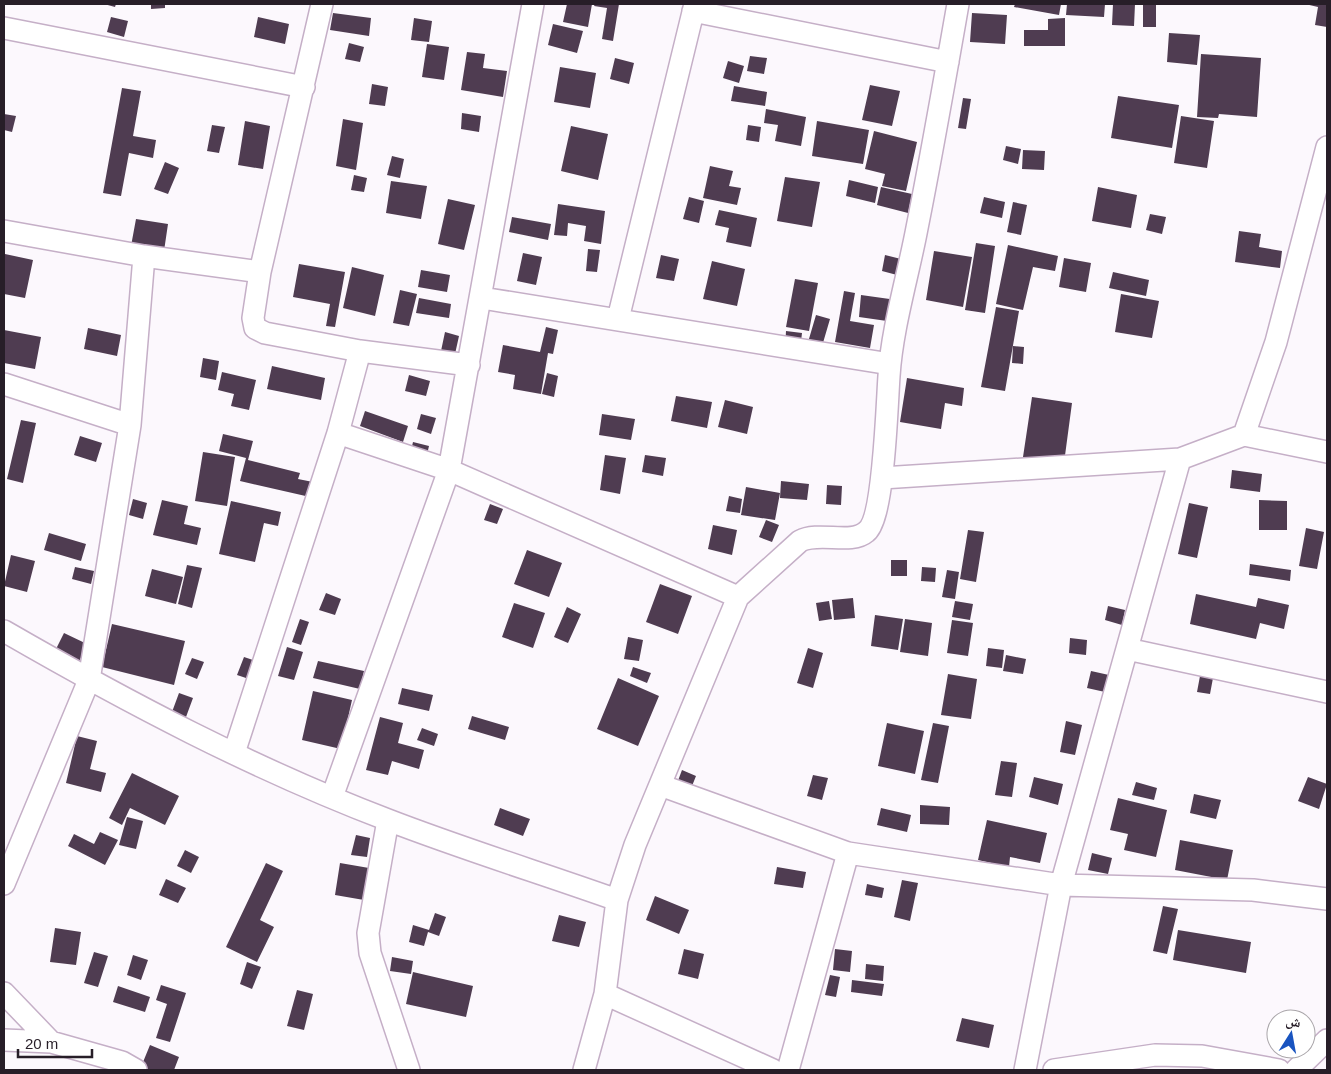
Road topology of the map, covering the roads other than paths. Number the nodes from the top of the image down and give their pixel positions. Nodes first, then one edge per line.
1 (322, 4) edge
2 (533, 4) edge
3 (958, 4) edge
4 (694, 7) edge
5 (4, 28) edge
6 (948, 62) junction
7 (304, 87) junction
8 (1327, 147) edge
9 (1318, 225) edge
10 (4, 231) edge
11 (144, 256) junction
12 (260, 272) junction
13 (482, 298) junction
14 (618, 319) junction
15 (360, 351) junction
16 (890, 364) junction
17 (469, 365) junction
18 (4, 384) edge
19 (130, 425) junction
20 (338, 433) junction
21 (1244, 435) junction
22 (1327, 452) edge
23 (1180, 459) junction
24 (449, 470) junction
25 (882, 478) junction
26 (738, 597) junction
27 (4, 631) edge
28 (1128, 649) junction
29 (89, 680) junction
30 (1327, 692) edge
31 (234, 753) junction
32 (660, 785) junction
33 (332, 798) junction
34 (388, 820) junction
35 (848, 853) junction
36 (4, 884) edge
37 (1062, 885) junction
38 (1327, 899) edge
39 (617, 900) junction
40 (4, 992) edge
41 (605, 994) junction
42 (4, 1040) edge
43 (1327, 1040) edge
44 (51, 1042) junction
45 (760, 1068) edge
46 (136, 1070) edge
47 (409, 1070) edge
48 (584, 1070) edge
49 (788, 1070) edge
50 (1026, 1070) edge
51 (1054, 1070) edge
52 (1278, 1070) edge
53 (1296, 1070) edge

1 - 7 street
2 - 13 street
3 - 6 street
4 - 6 street
4 - 14 street
5 - 7 street
6 - 16 street
7 - 12 street
8 - 9 street
9 - 21 street
10 - 11 street
11 - 12 street
11 - 19 street
12 - 15 street
13 - 14 street
13 - 17 street
14 - 16 street
15 - 17 street
15 - 20 street
16 - 25 street
17 - 24 street
18 - 19 street
19 - 29 street
20 - 24 street
20 - 31 street
21 - 22 street
21 - 23 street
23 - 25 street
23 - 28 street
24 - 26 street
24 - 33 street
25 - 26 street
26 - 32 street
27 - 29 street
28 - 30 street
28 - 37 street
29 - 31 street
29 - 36 street
31 - 33 street
32 - 35 street
32 - 39 street
33 - 34 street
34 - 39 street
34 - 47 street
35 - 37 street
35 - 49 street
37 - 38 street
37 - 50 street
39 - 41 street
40 - 44 street
41 - 45 street
41 - 48 street
42 - 44 street
43 - 53 street
44 - 46 street
51 - 52 street

